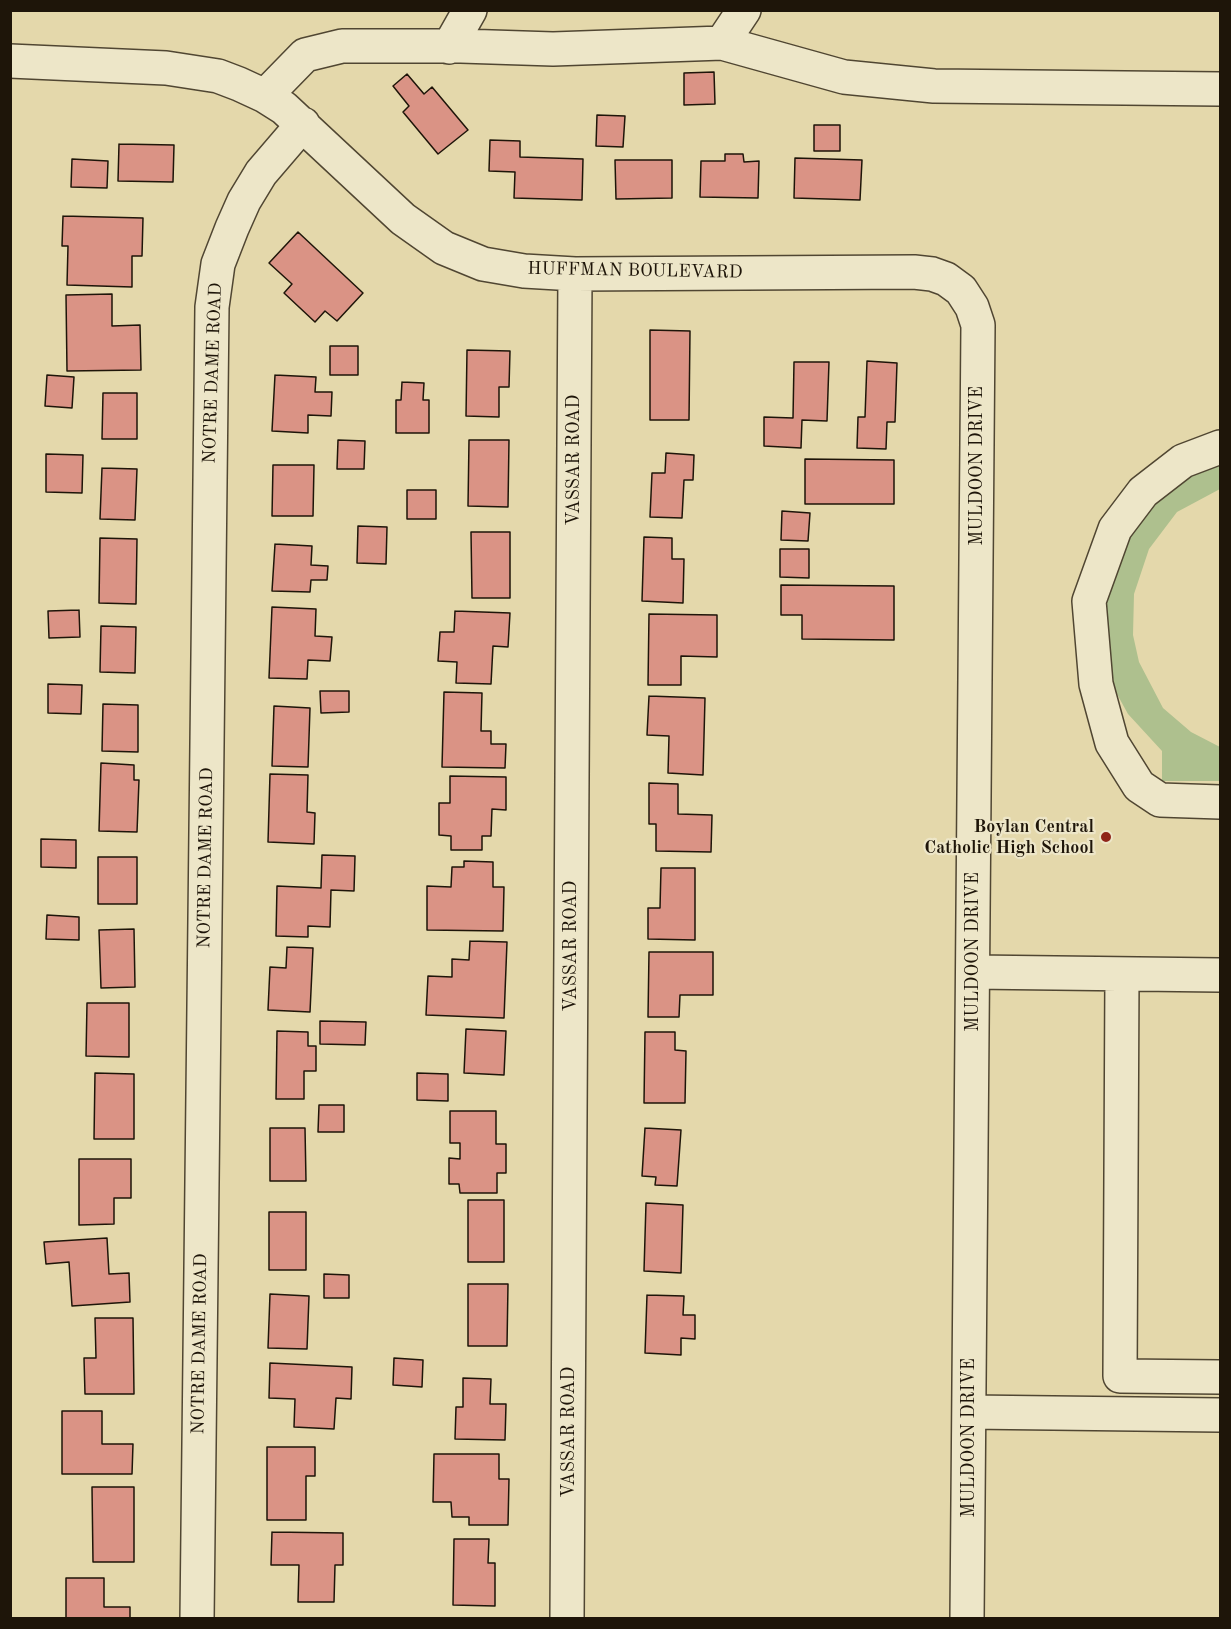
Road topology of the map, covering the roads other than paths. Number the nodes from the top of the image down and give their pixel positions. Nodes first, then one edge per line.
1 (470, 10) edge
2 (744, 10) edge
3 (722, 43) junction
4 (449, 46) junction
5 (10, 61) edge
6 (1221, 89) edge
7 (265, 96) junction
8 (303, 124) junction
9 (575, 274) junction
10 (960, 290) joint
11 (1221, 447) edge
12 (1221, 802) edge
13 (972, 972) junction
14 (1122, 974) junction
15 (1221, 975) edge
16 (1221, 1377) edge
17 (969, 1412) junction
18 (1221, 1415) edge
19 (197, 1618) edge
20 (567, 1618) edge
21 (967, 1618) edge

1 - 4 street
2 - 3 street
3 - 4 street
3 - 6 street
4 - 7 street
5 - 7 street, HUFFMAN BOULEVARD
7 - 8 street, HUFFMAN BOULEVARD
8 - 9 street, HUFFMAN BOULEVARD
8 - 19 street, NOTRE DAME ROAD
9 - 10 street, HUFFMAN BOULEVARD
9 - 20 street, VASSAR ROAD
10 - 13 street, MULDOON DRIVE
11 - 12 street
13 - 14 street
13 - 17 street, MULDOON DRIVE
14 - 15 street
14 - 16 street
17 - 18 street
17 - 21 street, MULDOON DRIVE

